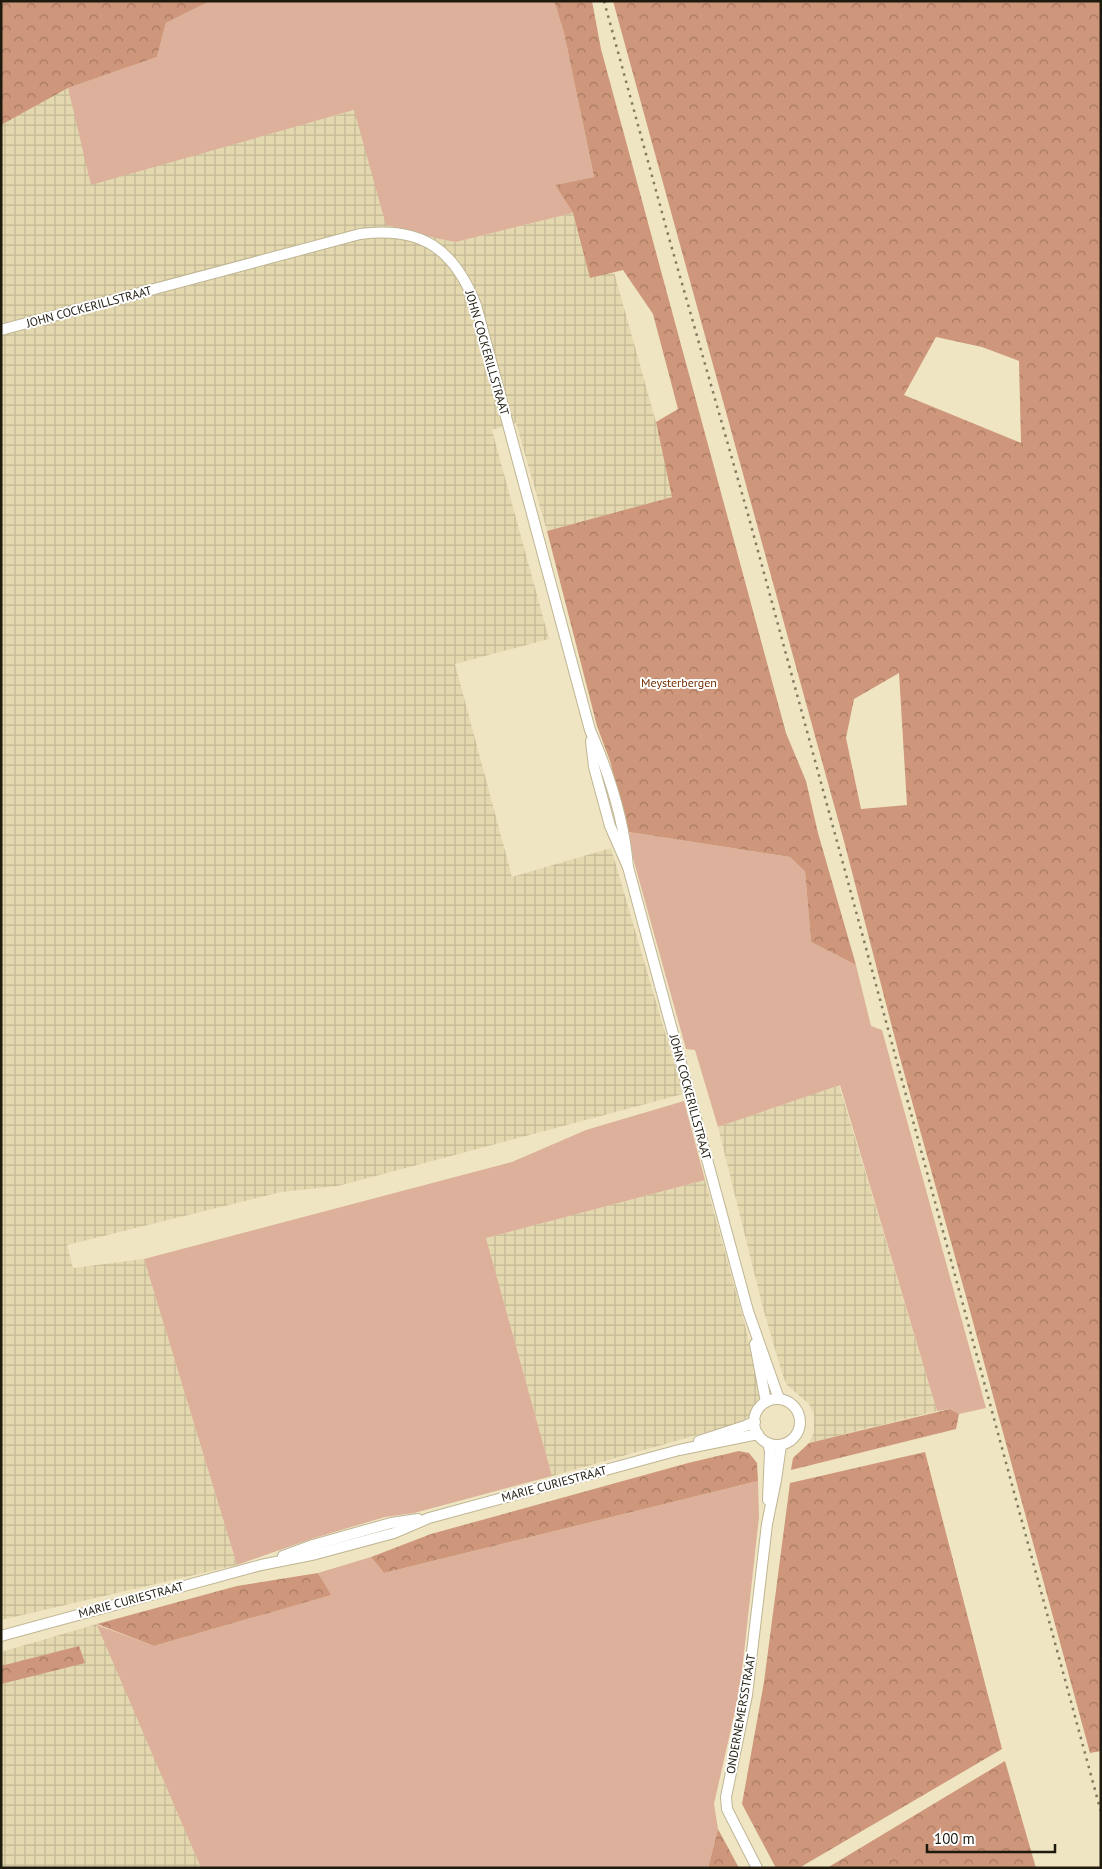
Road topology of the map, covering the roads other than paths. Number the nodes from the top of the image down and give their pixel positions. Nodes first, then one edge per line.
1 (1, 330) edge
2 (752, 1328) junction
3 (778, 1399) junction
4 (766, 1402) junction
5 (755, 1422) junction
6 (758, 1434) junction
7 (768, 1443) junction
8 (782, 1445) junction
9 (679, 1450) junction
10 (767, 1524) junction
11 (1, 1636) edge
12 (757, 1868) edge

1 - 2 street, JOHN COCKERILLSTRAAT
2 - 3 street, JOHN COCKERILLSTRAAT
2 - 4 street, JOHN COCKERILLSTRAAT
3 - 4 street
3 - 8 street
4 - 5 street
5 - 6 street
5 - 9 street
6 - 7 street
6 - 9 street
7 - 8 street
7 - 10 street, ONDERNEMERSSTRAAT
8 - 10 street, ONDERNEMERSSTRAAT
9 - 11 street, MARIE CURIESTRAAT
10 - 12 street, ONDERNEMERSSTRAAT

